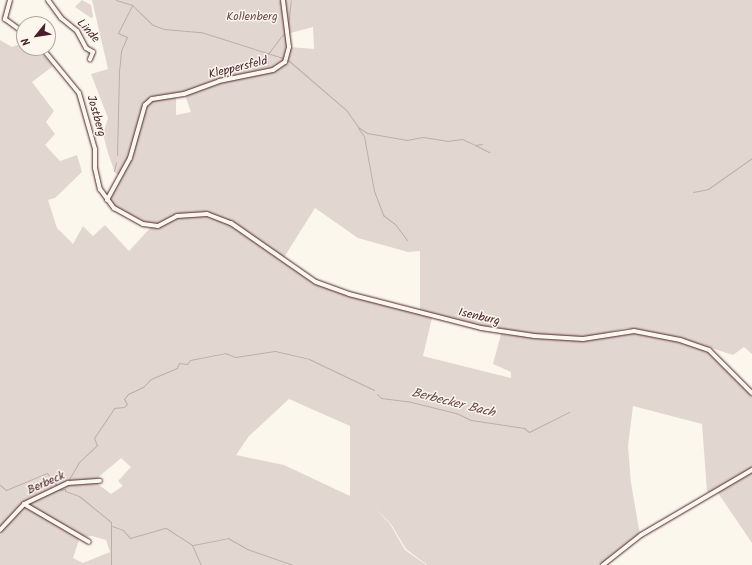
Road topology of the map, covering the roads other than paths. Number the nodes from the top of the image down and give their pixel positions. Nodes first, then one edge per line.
1 (10, 0) edge
2 (48, 0) edge
3 (283, 0) edge
4 (16, 27) edge
5 (48, 56) edge
6 (90, 59) dead end
7 (107, 200) junction
8 (207, 214) joint
9 (752, 393) edge
10 (752, 470) edge
11 (100, 481) dead end
12 (24, 504) junction
13 (0, 530) edge
14 (89, 542) dead end
15 (603, 565) edge

1 - 4 street
2 - 6 street, Linde
3 - 7 street, Kleppersfeld
5 - 7 street, Jostberg
7 - 8 street, Jostberg
8 - 9 street, Isenburg
10 - 15 street
11 - 12 street, Berbeck
12 - 13 street, Berbeck
12 - 14 street, Berbeck

